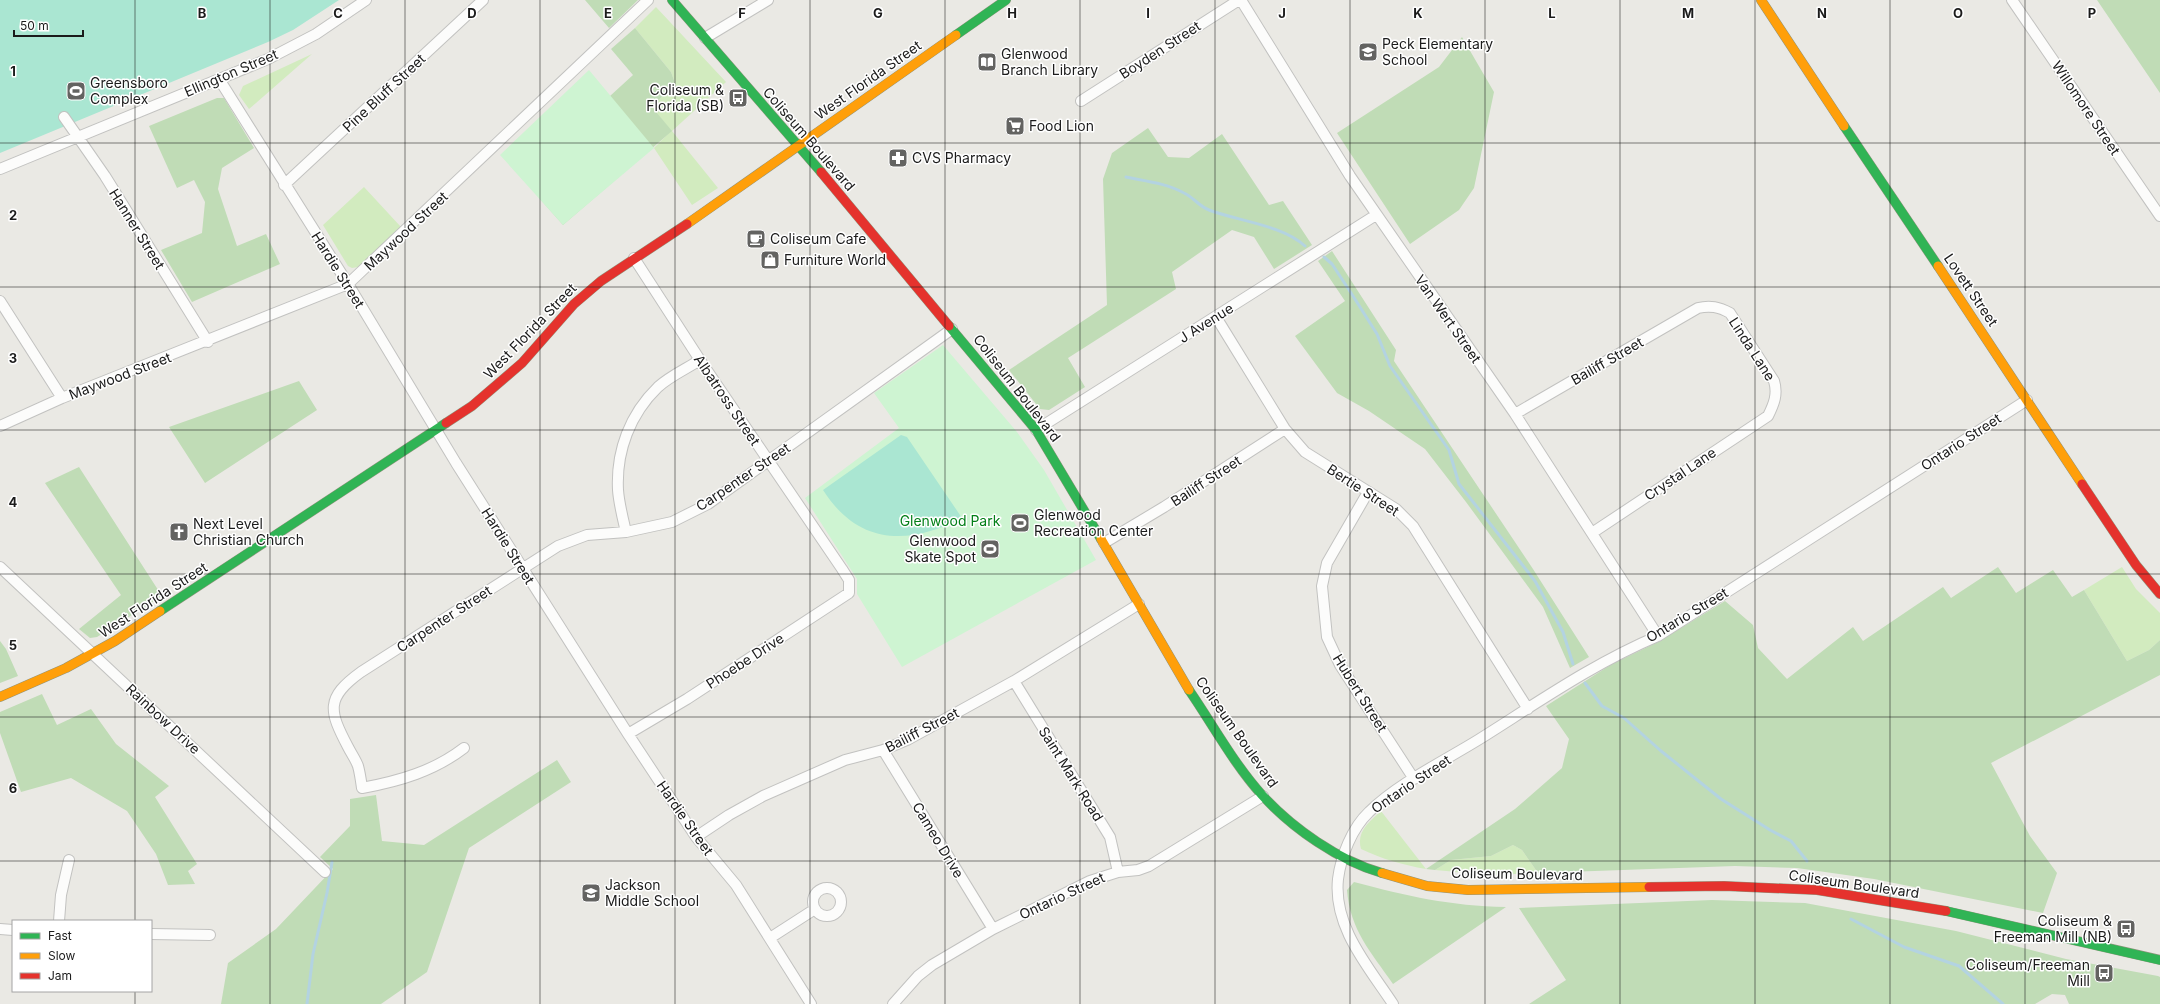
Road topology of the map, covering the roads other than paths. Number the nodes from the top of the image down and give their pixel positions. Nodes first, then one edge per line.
1 (366, 0) edge
2 (483, 0) edge
3 (648, 0) edge
4 (672, 0) edge
5 (768, 0) edge
6 (1006, 0) edge
7 (1240, 0) edge
8 (1761, 0) edge
9 (2012, 0) edge
10 (706, 38) junction
11 (219, 79) junction
12 (1081, 101) dead end
13 (64, 117) dead end
14 (77, 137) junction
15 (799, 146) junction
16 (0, 169) edge
17 (284, 185) junction
18 (1376, 215) junction
19 (2160, 216) edge
20 (634, 258) junction
21 (348, 284) junction
22 (0, 301) edge
23 (1698, 308) joint
24 (1216, 317) junction
25 (952, 329) junction
26 (208, 342) junction
27 (700, 360) junction
28 (62, 398) junction
29 (2027, 400) junction
30 (1515, 414) junction
31 (1768, 416) joint
32 (0, 426) edge
33 (1285, 429) junction
34 (1036, 430) junction
35 (436, 431) junction
36 (768, 461) junction
37 (1368, 492) junction
38 (626, 532) junction
39 (1592, 533) junction
40 (1104, 542) junction
41 (0, 567) edge
42 (523, 568) junction
43 (849, 580) joint
44 (2160, 594) edge
45 (1139, 604) junction
46 (1658, 636) junction
47 (94, 654) junction
48 (1014, 681) junction
49 (0, 697) edge
50 (1528, 709) junction
51 (628, 734) junction
52 (464, 748) dead end
53 (883, 750) junction
54 (1414, 779) junction
55 (1263, 796) junction
56 (696, 838) junction
57 (1344, 857) junction
58 (69, 860) dead end
59 (325, 872) dead end
60 (1118, 872) junction
61 (815, 909) dead end
62 (59, 920) edge
63 (0, 929) edge
64 (993, 929) junction
65 (12, 930) edge
66 (152, 934) edge
67 (210, 936) dead end
68 (770, 938) junction
69 (2160, 960) edge
70 (812, 1004) edge
71 (893, 1004) edge
72 (1393, 1004) edge

1 - 11 street, Ellington Street
2 - 17 street, Pine Bluff Street
3 - 21 street, Maywood Street
4 - 10 main road, Coliseum Boulevard
5 - 10 street
6 - 15 main road, West Florida Street
7 - 12 street, Boyden Street
7 - 18 street, Van Wert Street
8 - 29 main road, Lovett Street
9 - 19 street, Willomore Street
10 - 15 main road, Coliseum Boulevard
11 - 14 street, Ellington Street
11 - 17 street, Hardie Street
13 - 14 street, Hanner Street
14 - 16 street, Ellington Street
14 - 26 street, Hanner Street
15 - 20 main road, West Florida Street
15 - 25 main road, Coliseum Boulevard
17 - 21 street, Hardie Street
18 - 24 street, J Avenue
18 - 30 street, Van Wert Street
20 - 27 street, Albatross Street
20 - 35 main road, West Florida Street
21 - 26 street, Maywood Street
21 - 35 street, Hardie Street
22 - 28 street
23 - 30 street, Bailiff Street
23 - 31 street, Linda Lane
24 - 33 street, Bertie Street
24 - 34 street, J Avenue
25 - 34 main road, Coliseum Boulevard
25 - 36 street, Carpenter Street
26 - 28 street, Maywood Street
27 - 36 street, Albatross Street
27 - 38 street
28 - 32 street, Maywood Street
29 - 44 main road, Lovett Street
29 - 46 street, Ontario Street
30 - 39 street, Van Wert Street
31 - 39 street, Crystal Lane
33 - 37 street, Bertie Street
33 - 40 street, Bailiff Street
34 - 40 main road, Coliseum Boulevard
35 - 42 street, Hardie Street
35 - 47 main road, West Florida Street
36 - 38 street, Carpenter Street
36 - 43 street, Albatross Street
37 - 50 street, Bertie Street
37 - 54 street, Hubert Street
38 - 42 street, Carpenter Street
39 - 46 street, Van Wert Street
40 - 45 main road, Coliseum Boulevard
41 - 47 street, Rainbow Drive
42 - 51 street, Hardie Street
42 - 52 street, Carpenter Street
43 - 51 street, Phoebe Drive
45 - 48 street, Bailiff Street
45 - 55 main road, Coliseum Boulevard
46 - 50 street, Ontario Street
47 - 49 main road, West Florida Street
47 - 59 street, Rainbow Drive
48 - 53 street, Bailiff Street
48 - 60 street, Saint Mark Road
50 - 54 street, Ontario Street
51 - 56 street, Hardie Street
53 - 56 street, Bailiff Street
53 - 64 street, Cameo Drive
54 - 57 street, Ontario Street
55 - 57 main road, Coliseum Boulevard
55 - 60 street, Ontario Street
56 - 68 street, Hardie Street
57 - 69 main road, Coliseum Boulevard
57 - 72 street, Ontario Street
58 - 62 street
60 - 64 street, Ontario Street
61 - 68 street
63 - 65 street
64 - 71 street, Ontario Street
66 - 67 street
68 - 70 street, Hardie Street

